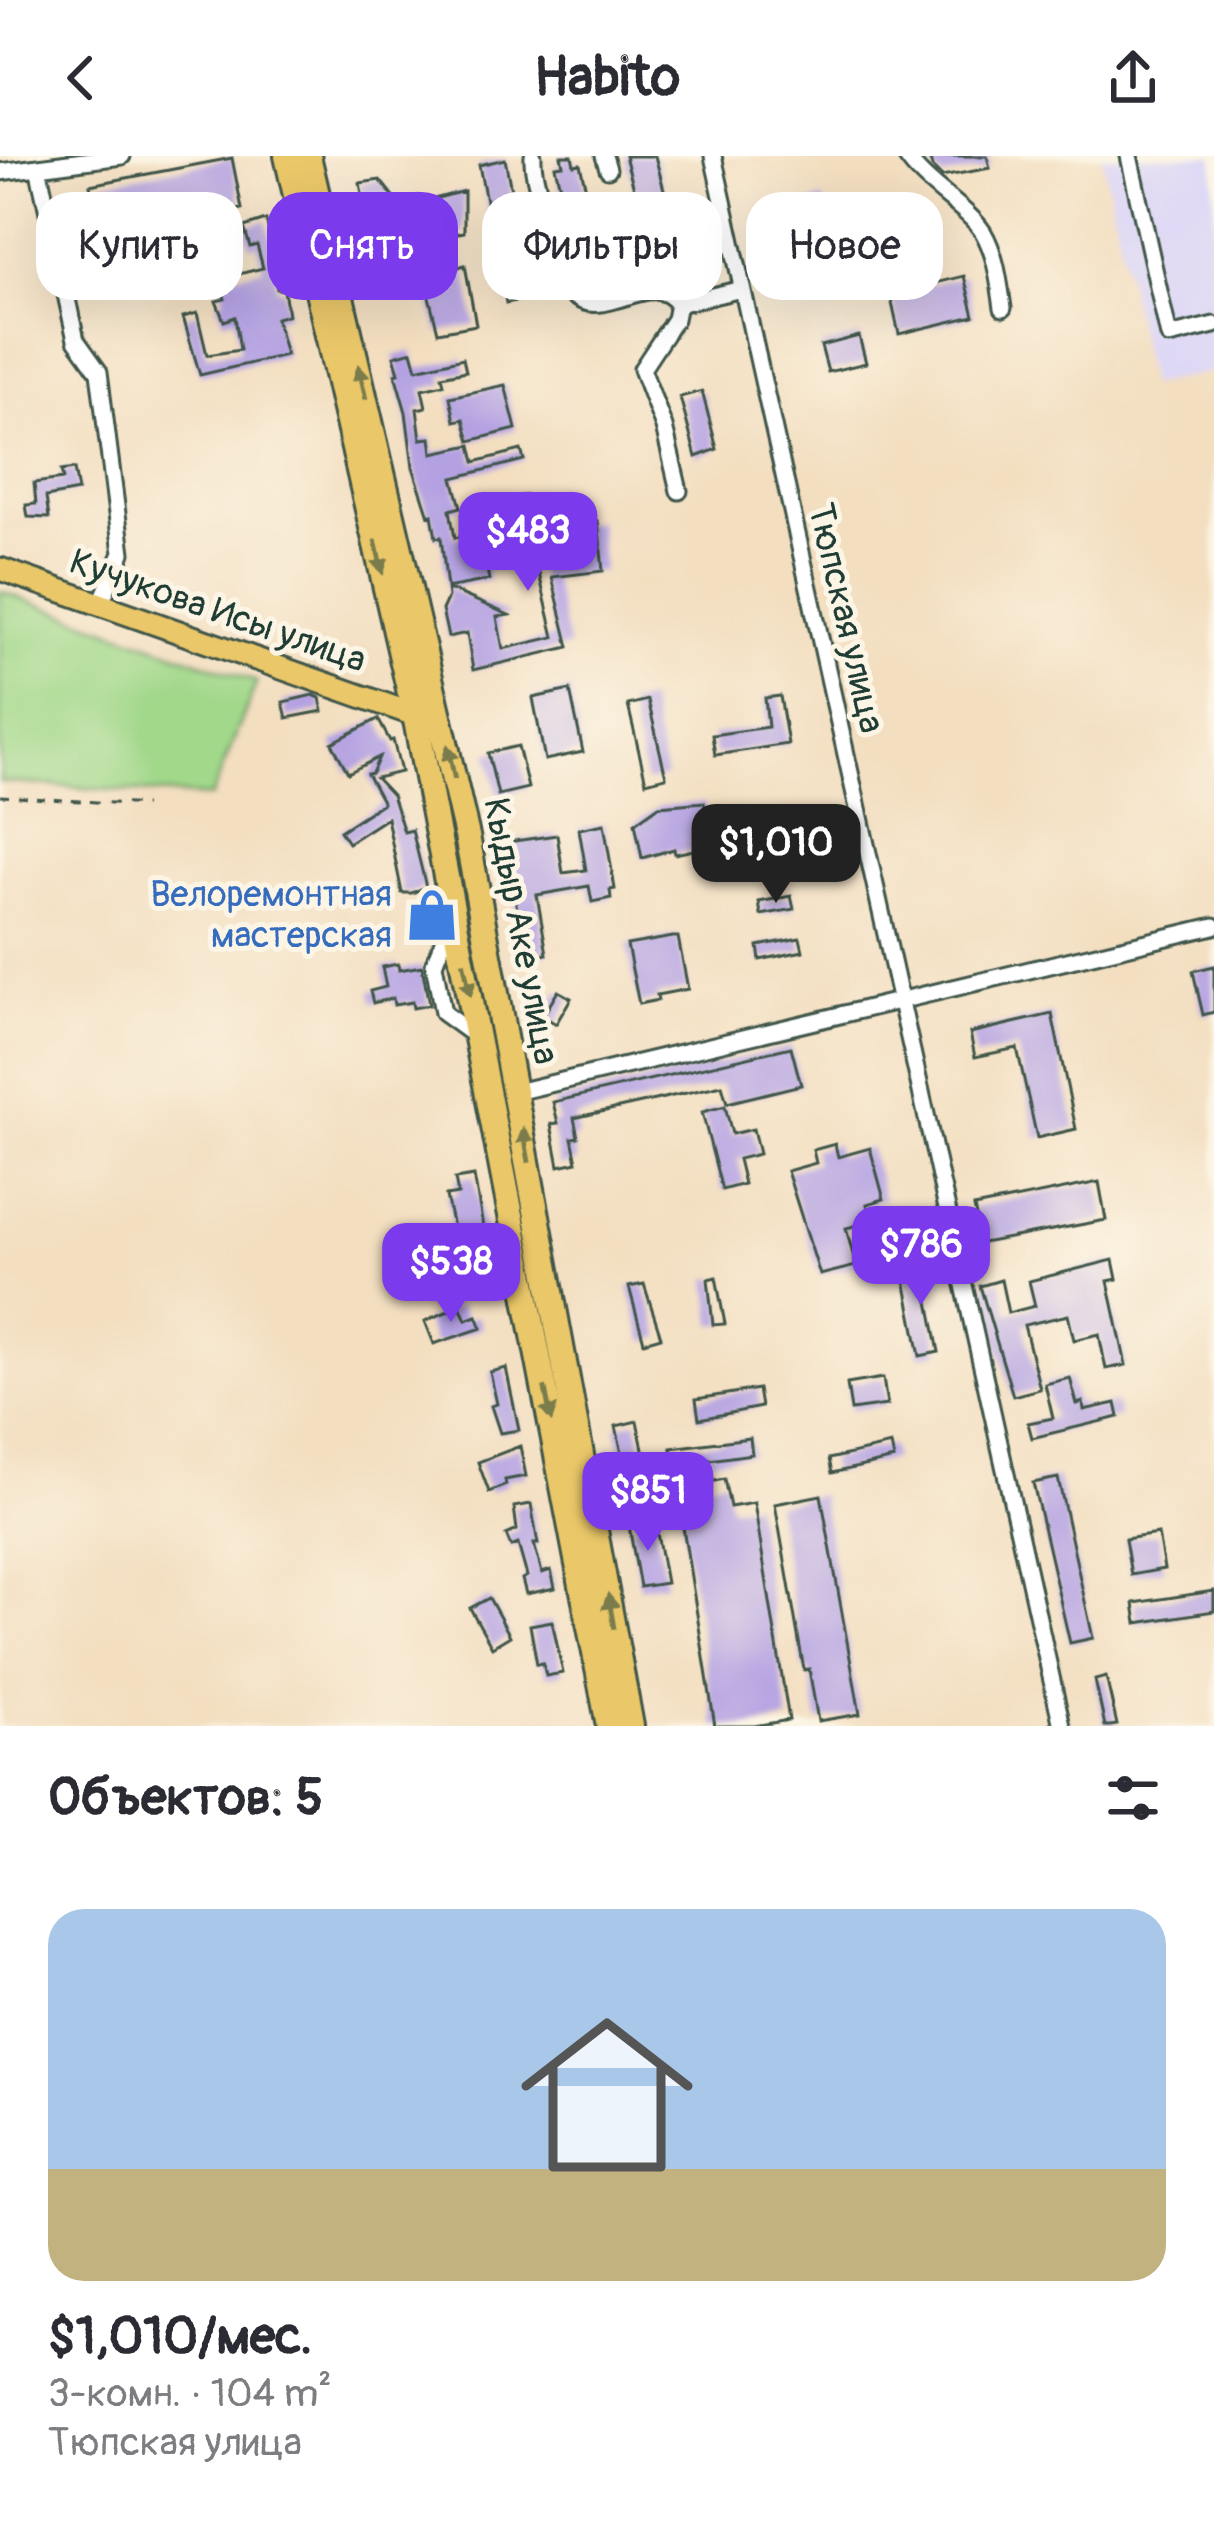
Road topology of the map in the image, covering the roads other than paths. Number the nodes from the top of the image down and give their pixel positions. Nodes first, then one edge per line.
1 (122, 156) edge
2 (287, 156) edge
3 (308, 156) edge
4 (533, 156) edge
5 (713, 156) edge
6 (906, 156) edge
7 (1129, 156) edge
8 (38, 167) junction
9 (0, 172) edge
10 (742, 289) junction
11 (678, 304) junction
12 (1003, 308) dead end
13 (1214, 325) edge
14 (679, 491) dead end
15 (0, 569) edge
16 (100, 605) junction
17 (428, 713) junction
18 (1214, 926) edge
19 (901, 1000) junction
20 (516, 1092) junction
21 (609, 1726) edge
22 (632, 1726) edge
23 (1062, 1726) edge

1 - 8 street
2 -> 17 highway, Кыдыр Аке улица
17 -> 3 highway, Кыдыр Аке улица
4 - 11 street
5 - 10 street, Тюпская улица
6 - 12 street
7 - 13 street
8 - 9 street
8 - 16 street
10 - 11 street
10 - 19 street, Тюпская улица
11 - 14 street
15 - 16 main road, Кучукова Исы улица
16 - 17 main road, Кучукова Исы улица
20 -> 17 highway, Кыдыр Аке улица
17 -> 21 highway, Кыдыр Аке улица
18 - 19 street
19 - 20 street
19 - 23 street, Тюпская улица
22 -> 20 highway, Кыдыр Аке улица

